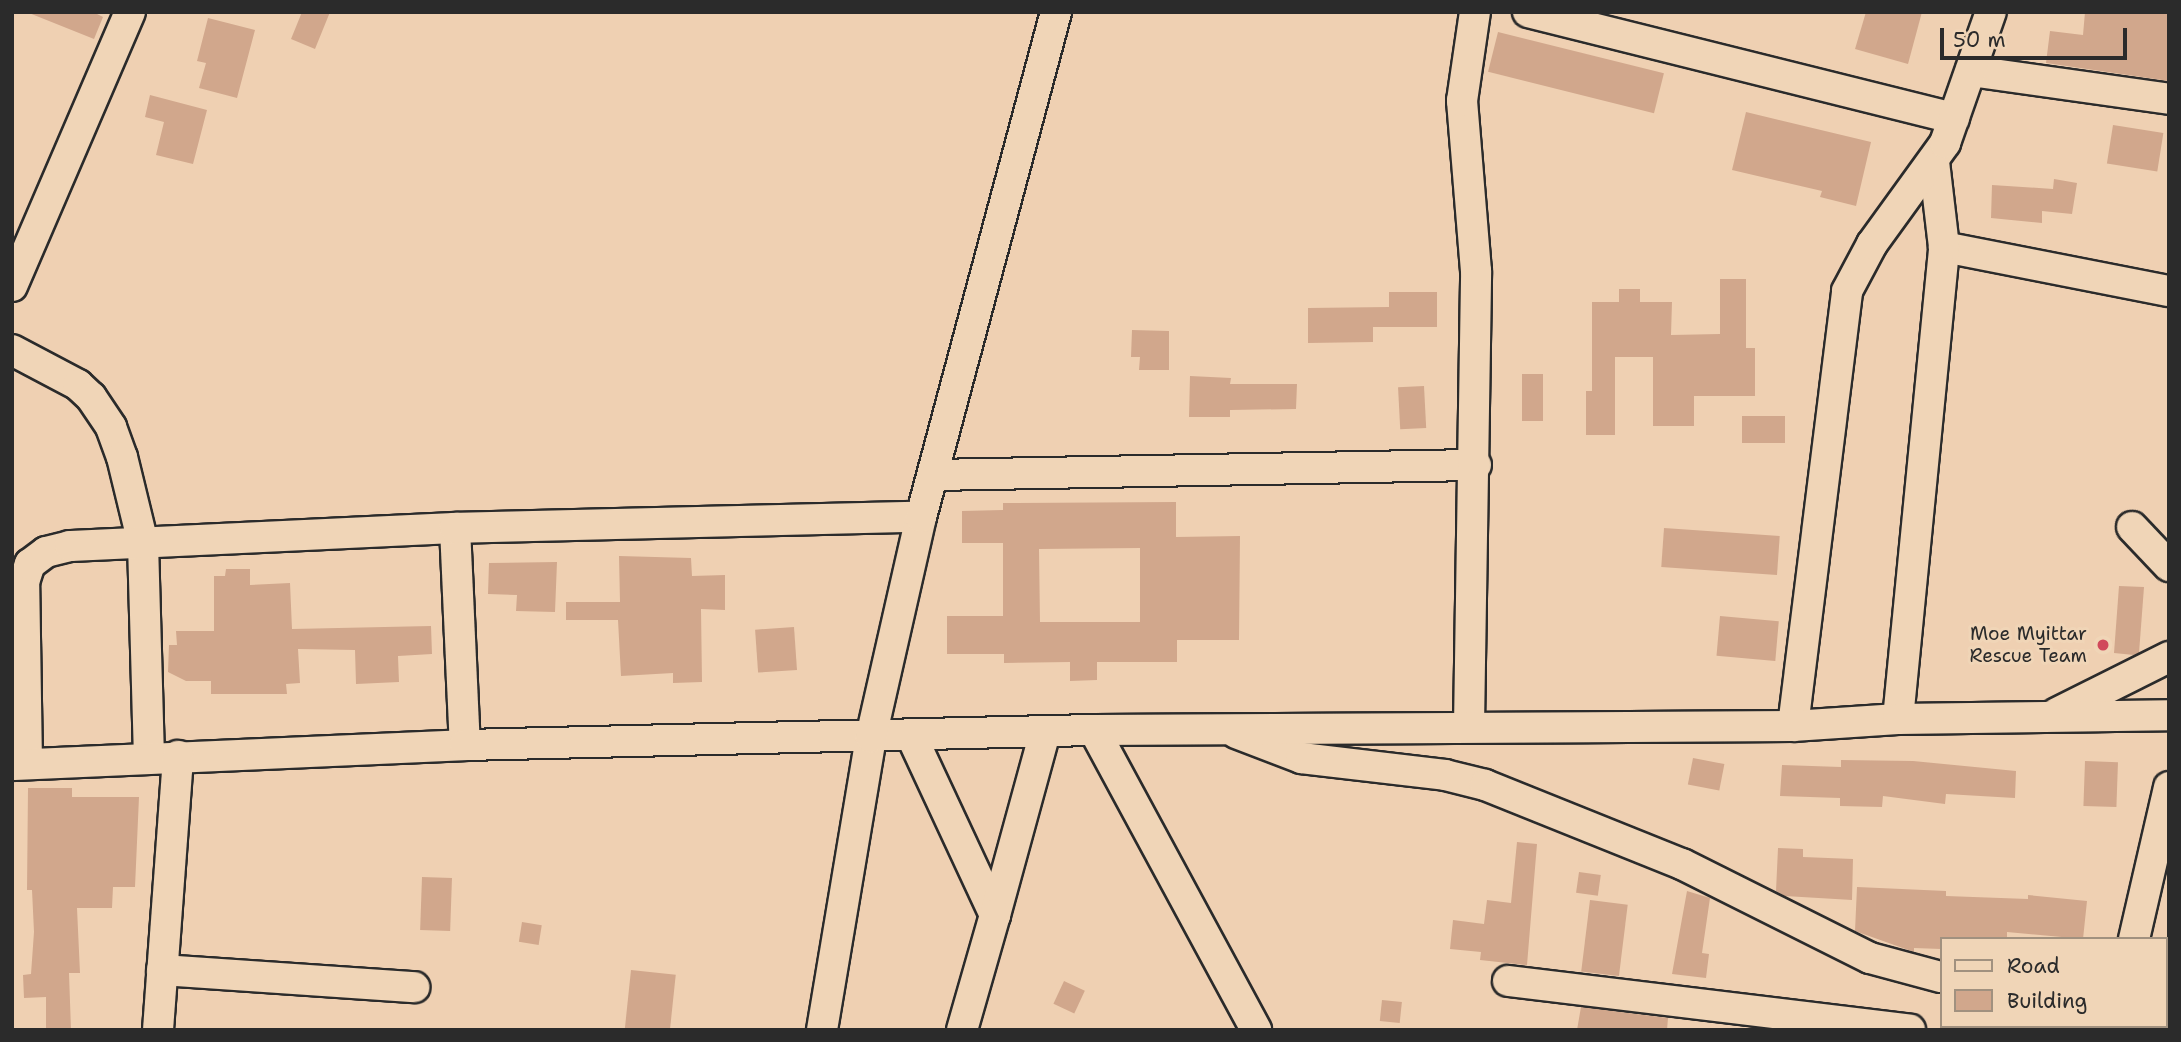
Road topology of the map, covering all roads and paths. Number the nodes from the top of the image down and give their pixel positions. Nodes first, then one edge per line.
1 (130, 12) edge
2 (1056, 12) edge
3 (1475, 12) edge
4 (1528, 12) edge
5 (1991, 12) edge
6 (1971, 71) junction
7 (2169, 99) edge
8 (1954, 118) junction
9 (1934, 162) junction
10 (1944, 247) junction
11 (12, 286) edge
12 (2169, 291) edge
13 (12, 350) edge
14 (1476, 465) junction
15 (933, 475) junction
16 (921, 517) junction
17 (2132, 527) dead end
18 (455, 528) junction
19 (143, 543) junction
20 (2169, 566) edge
21 (2169, 657) edge
22 (2169, 715) edge
23 (2051, 716) junction
24 (1898, 719) junction
25 (1469, 726) junction
26 (1793, 726) junction
27 (1094, 730) junction
28 (1229, 730) junction
29 (1045, 732) junction
30 (911, 735) junction
31 (871, 737) junction
32 (465, 745) junction
33 (163, 756) junction
34 (20, 764) edge
35 (2169, 787) edge
36 (995, 915) junction
37 (2134, 937) edge
38 (162, 970) junction
39 (1940, 977) edge
40 (1508, 981) dead end
41 (414, 987) dead end
42 (158, 1030) edge
43 (822, 1030) edge
44 (962, 1030) edge
45 (1256, 1030) edge
46 (1910, 1030) edge

1 - 11 street
2 - 15 street
3 - 14 street
4 - 8 street
5 - 6 street
6 - 7 street
6 - 8 street
8 - 9 street
9 - 10 street
9 - 26 street
10 - 12 street
10 - 24 street
13 - 19 street
14 - 15 street
14 - 25 street
15 - 16 street
16 - 18 street
16 - 31 street
17 - 20 street
18 - 19 street
18 - 32 street
19 - 33 street
19 - 34 street
21 - 23 street
22 - 23 street
23 - 24 street
24 - 26 street
25 - 26 street
25 - 28 street
27 - 28 street
27 - 29 street
27 - 45 street
28 - 39 street
29 - 30 street
29 - 36 street
30 - 31 street
30 - 36 street
31 - 32 street
31 - 43 street
32 - 33 street
33 - 34 street
33 - 38 street
35 - 37 street
36 - 44 street
38 - 41 street
38 - 42 street
40 - 46 street

